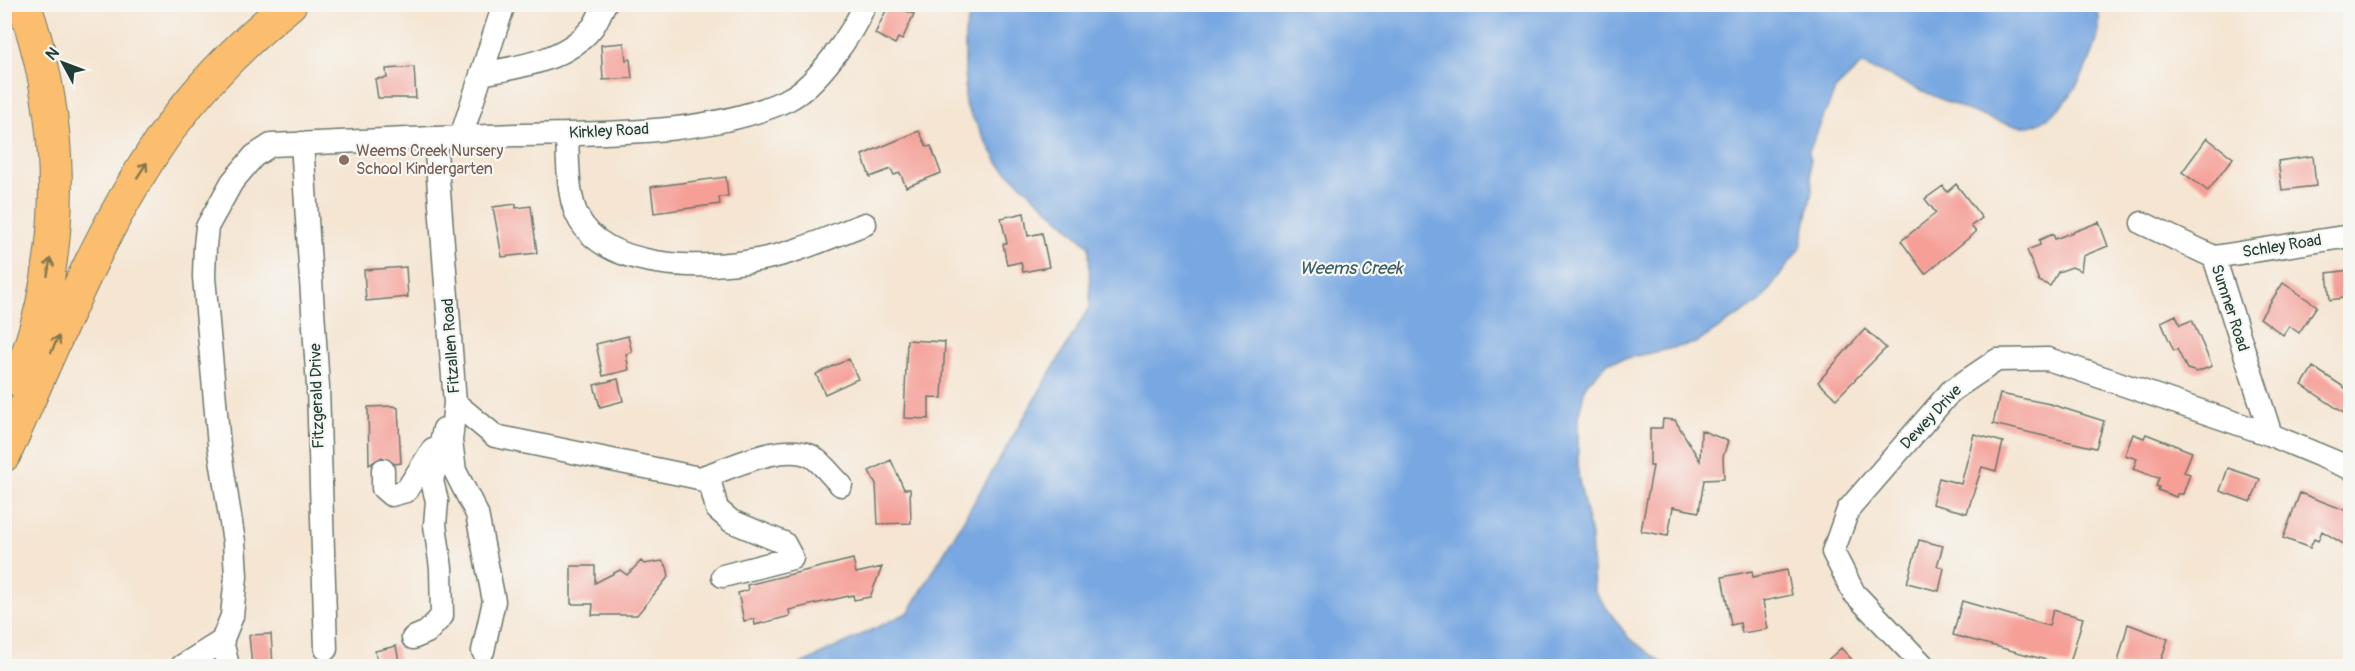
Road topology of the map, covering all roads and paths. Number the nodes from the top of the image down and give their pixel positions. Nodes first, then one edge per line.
1 (24, 4) edge
2 (290, 4) edge
3 (504, 4) edge
4 (604, 4) edge
5 (865, 4) edge
6 (481, 74) junction
7 (567, 134) junction
8 (461, 137) junction
9 (435, 138) junction
10 (302, 143) junction
11 (2142, 223) dead end
12 (865, 224) dead end
13 (2350, 236) edge
14 (2214, 257) junction
15 (455, 403) junction
16 (4, 424) edge
17 (442, 432) junction
18 (2271, 435) junction
19 (4, 455) edge
20 (2350, 468) edge
21 (383, 470) dead end
22 (699, 478) junction
23 (841, 485) dead end
24 (723, 576) dead end
25 (413, 638) dead end
26 (222, 641) junction
27 (326, 649) dead end
28 (483, 651) dead end
29 (182, 666) edge
30 (228, 666) edge
31 (1924, 666) edge

16 -> 1 highway
19 -> 2 highway
3 - 6 street
4 - 6 street
5 - 7 street, Kirkley Road
6 - 8 street
7 - 8 street, Kirkley Road
7 - 12 street
8 - 9 street, Kirkley Road
9 - 10 street, Kirkley Road
9 - 15 street, Fitzallen Road
10 - 26 street, Kirkley Road
10 - 27 street, Fitzgerald Drive
11 - 14 street, Sumner Road
13 - 14 street, Schley Road
14 - 18 street, Sumner Road
15 - 17 street
15 - 22 street, Fitzallen Road
15 - 28 street
17 - 21 street
17 - 25 street
18 - 20 street, Dewey Drive
18 - 31 street, Dewey Drive
22 - 23 street
22 - 24 street
26 - 29 street
26 - 30 street

